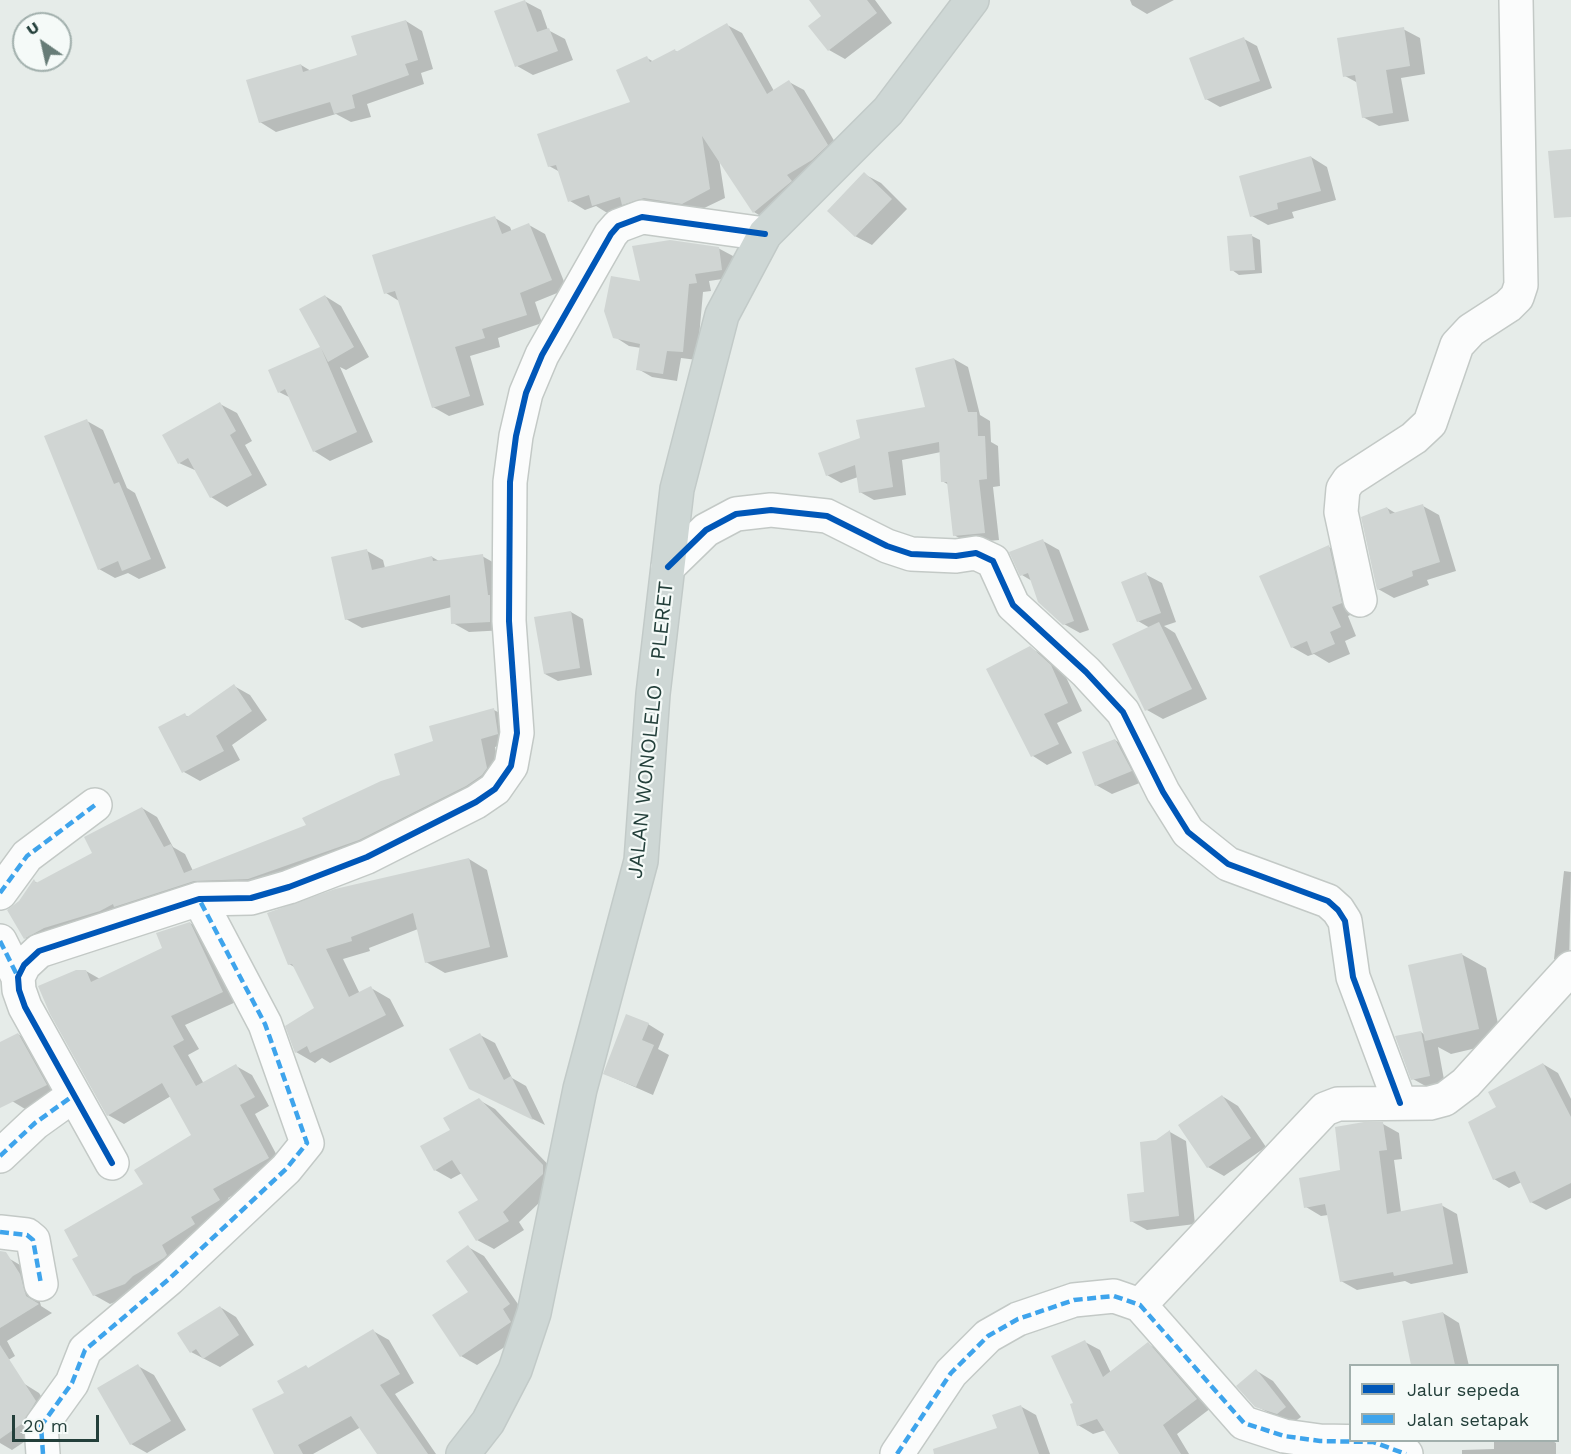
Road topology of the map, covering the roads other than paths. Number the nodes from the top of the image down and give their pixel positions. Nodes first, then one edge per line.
1 (972, 0) edge
2 (1516, 0) edge
3 (765, 234) junction
4 (668, 567) junction
5 (1360, 600) dead end
6 (95, 805) dead end
7 (0, 893) edge
8 (199, 899) junction
9 (0, 941) edge
10 (1571, 968) edge
11 (18, 977) junction
12 (74, 1095) junction
13 (1400, 1103) junction
14 (0, 1156) edge
15 (112, 1163) dead end
16 (0, 1232) edge
17 (41, 1284) dead end
18 (1140, 1305) junction
19 (1349, 1442) edge
20 (1373, 1442) edge
21 (43, 1454) edge
22 (463, 1454) edge
23 (897, 1454) edge
24 (1406, 1454) edge

1 - 3 main road, JALAN WONOLELO - PLERET
2 - 5 street
3 - 4 main road, JALAN WONOLELO - PLERET
3 - 8 street
4 - 13 street
4 - 22 main road, JALAN WONOLELO - PLERET
6 - 7 street
8 - 11 street
8 - 21 street
9 - 11 street
10 - 13 street
11 - 12 street
12 - 14 street
12 - 15 street
13 - 18 street
16 - 17 street
18 - 19 street
18 - 23 street
20 - 24 street

